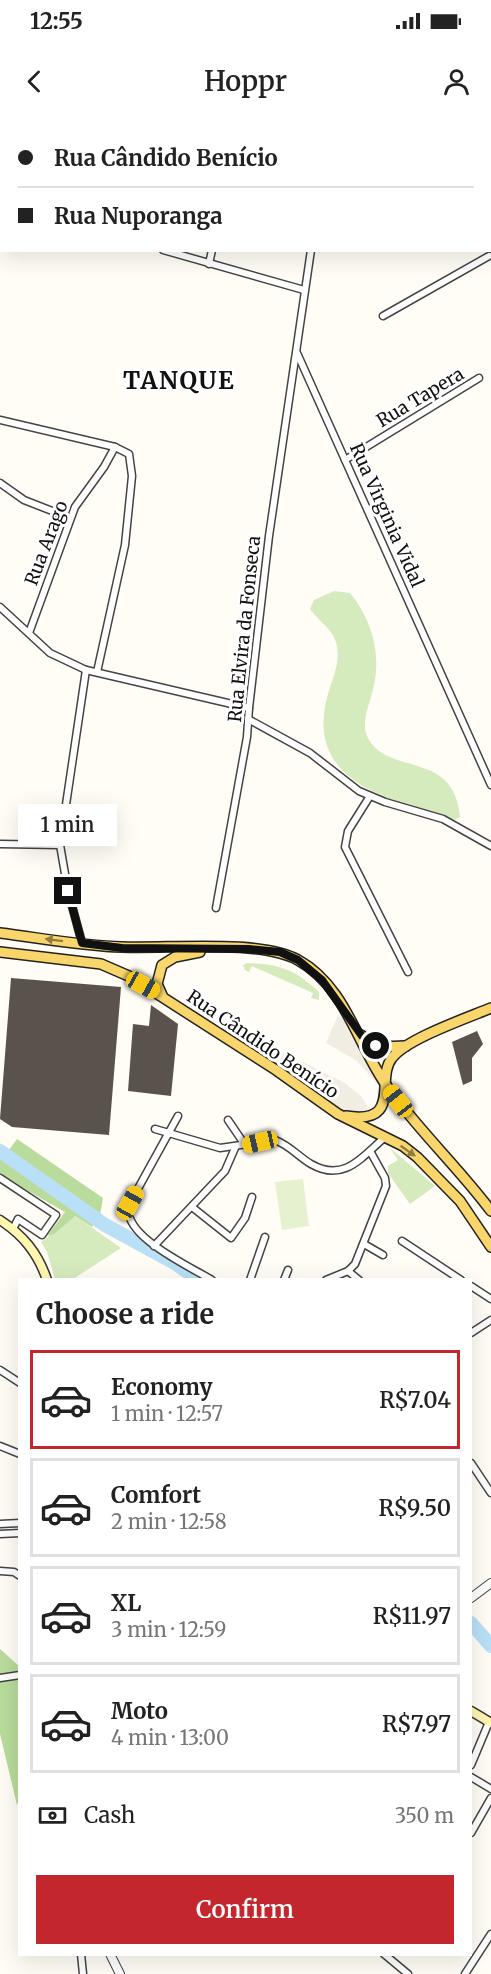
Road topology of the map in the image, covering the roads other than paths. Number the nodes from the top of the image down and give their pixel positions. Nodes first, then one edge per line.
1 (170, 252) edge
2 (212, 252) edge
3 (311, 252) edge
4 (488, 255) edge
5 (209, 264) junction
6 (303, 290) junction
7 (383, 316) dead end
8 (296, 352) junction
9 (479, 378) dead end
10 (0, 420) edge
11 (115, 447) junction
12 (345, 460) junction
13 (0, 483) edge
14 (70, 519) junction
15 (0, 607) edge
16 (29, 633) junction
17 (86, 670) junction
18 (97, 672) junction
19 (249, 708) junction
20 (248, 719) junction
21 (491, 785) edge
22 (370, 796) junction
23 (0, 844) edge
24 (60, 845) junction
25 (491, 846) edge
26 (216, 908) dead end
27 (0, 933) edge
28 (82, 943) junction
29 (223, 948) junction
30 (0, 952) edge
31 (408, 972) dead end
32 (164, 997) junction
33 (491, 1008) edge
34 (355, 1028) junction
35 (406, 1046) junction
36 (387, 1087) junction
37 (338, 1114) junction
38 (178, 1116) dead end
39 (228, 1120) dead end
40 (155, 1129) dead end
41 (169, 1134) junction
42 (385, 1137) junction
43 (245, 1145) junction
44 (235, 1148) junction
45 (370, 1151) junction
46 (0, 1178) edge
47 (252, 1197) dead end
48 (192, 1207) junction
49 (491, 1211) edge
50 (0, 1220) edge
51 (13, 1229) junction
52 (265, 1237) dead end
53 (402, 1241) dead end
54 (364, 1244) junction
55 (154, 1246) junction
56 (491, 1247) edge
57 (383, 1255) dead end
58 (288, 1270) dead end
59 (348, 1271) junction
60 (46, 1278) edge
61 (209, 1278) edge
62 (251, 1278) edge
63 (285, 1278) edge
64 (331, 1278) edge
65 (357, 1278) edge
66 (458, 1278) edge
67 (472, 1287) edge
68 (491, 1299) edge
69 (491, 1320) edge
70 (472, 1332) edge
71 (0, 1370) edge
72 (18, 1382) edge
73 (0, 1446) edge
74 (18, 1453) edge
75 (472, 1464) edge
76 (491, 1493) edge
77 (18, 1523) edge
78 (0, 1524) edge
79 (18, 1533) edge
80 (0, 1534) edge
81 (0, 1571) edge
82 (18, 1573) edge
83 (491, 1583) edge
84 (472, 1597) edge
85 (18, 1675) edge
86 (0, 1678) edge
87 (472, 1712) edge
88 (490, 1722) edge
89 (472, 1763) edge
90 (472, 1778) edge
91 (491, 1789) edge
92 (491, 1798) edge
93 (472, 1831) edge
94 (491, 1934) edge
95 (81, 1956) edge
96 (111, 1956) edge
97 (386, 1956) edge
98 (83, 1974) edge
99 (120, 1974) edge
100 (408, 1974) edge
101 (465, 1974) edge

1 - 5 street
2 - 5 street
3 - 6 street
4 - 7 street
5 - 6 street
6 - 8 street
8 - 12 street, Rua Virginia Vidal
8 - 19 street, Rua Elvira da Fonseca
9 - 12 street, Rua Tapera
10 - 11 street
11 - 14 street, Rua Arago
11 - 18 street
12 - 21 street, Rua Virginia Vidal
13 - 14 street
14 - 16 street, Rua Arago
15 - 16 street
16 - 17 street
17 - 18 street
17 - 24 street
18 - 19 street
19 - 20 street, Rua Elvira da Fonseca
20 - 22 street
20 - 26 street, Rua Elvira da Fonseca
22 - 25 street
22 - 31 street
23 - 24 street
24 - 28 street
28 -> 27 main road
28 - 29 main road
29 - 32 main road
29 - 34 main road
30 - 32 main road, Rua Cândido Benício
32 - 37 main road, Rua Cândido Benício
33 - 35 main road
34 - 35 main road
34 - 36 main road
35 - 36 main road
36 - 37 main road
36 - 49 main road
37 - 42 main road, Rua Cândido Benício
38 - 41 street
39 - 43 street
40 - 41 street
41 - 44 street
41 - 55 street
42 - 45 street
42 -> 56 main road, Rua Cândido Benício
43 - 44 street
43 - 45 street
44 - 48 street
45 - 54 street
46 - 51 street
47 - 48 street
48 - 55 street
50 - 51 main road
51 - 60 main road
52 - 62 street
53 - 66 street
54 - 57 street
54 - 59 street
55 - 61 street
58 - 63 street
59 - 64 street
59 - 65 street
67 - 68 street
69 - 70 street
71 - 72 street
73 - 74 street
75 - 76 street
77 - 78 street
79 - 80 street
81 - 82 street
83 - 84 street
85 - 86 street
87 - 88 main road
88 - 89 street
90 - 91 street
92 - 93 street
94 - 101 street
95 - 98 street
96 - 99 street
97 - 100 street

